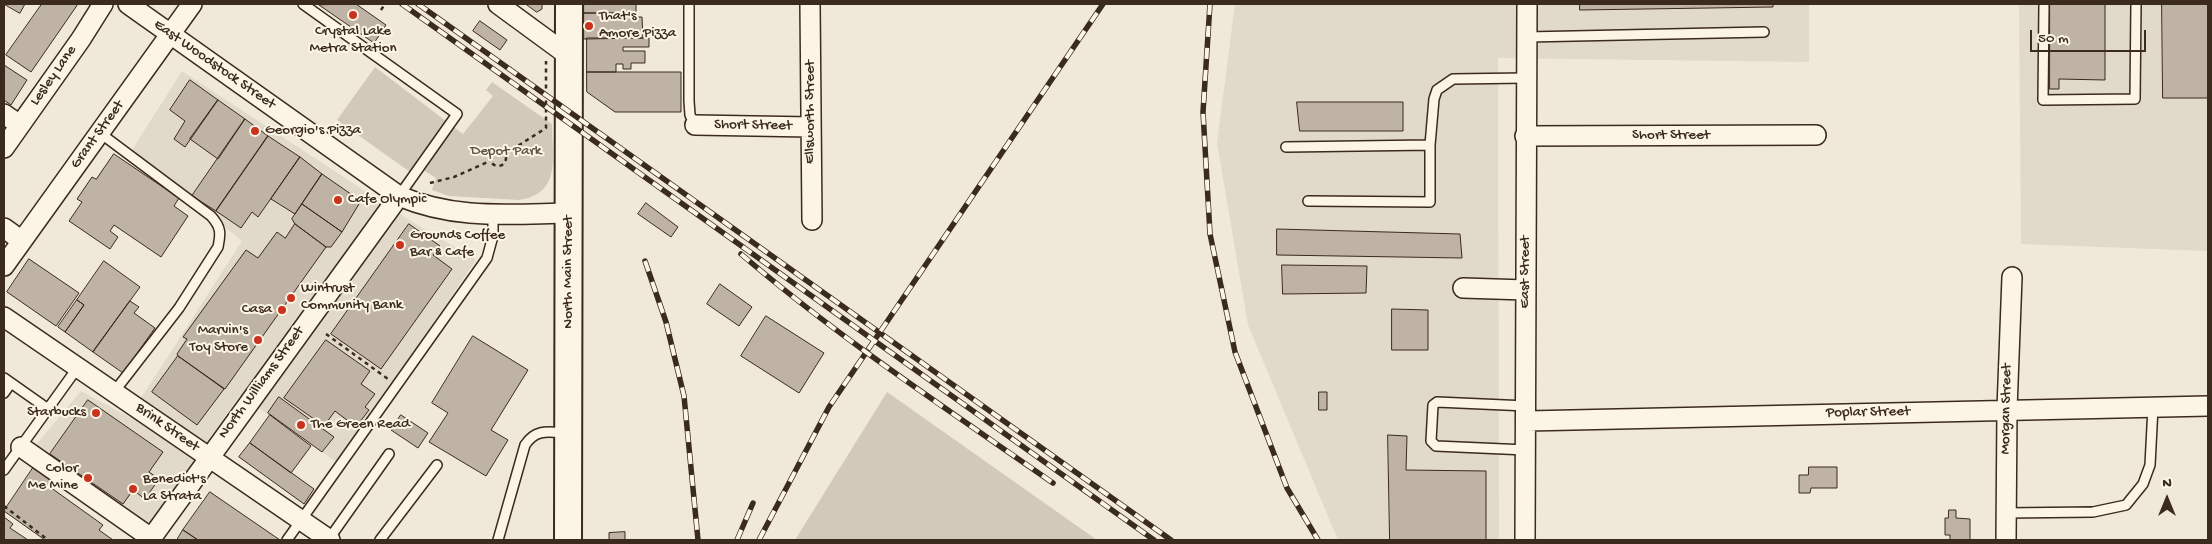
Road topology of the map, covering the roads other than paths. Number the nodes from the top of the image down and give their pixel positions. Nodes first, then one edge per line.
1 (103, 4) edge
2 (128, 4) edge
3 (192, 4) edge
4 (303, 4) edge
5 (498, 4) edge
6 (569, 4) edge
7 (690, 4) edge
8 (810, 4) edge
9 (1527, 4) edge
10 (2044, 4) edge
11 (2136, 4) edge
12 (1764, 32) dead end
13 (170, 34) junction
14 (1527, 37) junction
15 (569, 56) junction
16 (1526, 78) junction
17 (4, 114) edge
18 (20, 125) junction
19 (696, 125) joint
20 (811, 127) junction
21 (100, 133) junction
22 (1816, 135) dead end
23 (1525, 136) junction
24 (1430, 146) junction
25 (1286, 147) dead end
26 (4, 148) edge
27 (399, 196) junction
28 (1308, 201) dead end
29 (568, 213) junction
30 (493, 215) junction
31 (812, 220) dead end
32 (4, 228) edge
33 (22, 241) junction
34 (4, 266) edge
35 (2012, 277) dead end
36 (1464, 288) dead end
37 (1526, 290) junction
38 (4, 317) edge
39 (78, 367) junction
40 (7, 380) edge
41 (114, 392) junction
42 (4, 393) edge
43 (2152, 406) junction
44 (2208, 406) edge
45 (48, 409) junction
46 (2006, 409) junction
47 (1527, 414) junction
48 (568, 434) junction
49 (21, 447) junction
50 (1526, 450) junction
51 (389, 454) dead end
52 (208, 457) junction
53 (437, 465) dead end
54 (4, 470) edge
55 (2006, 513) junction
56 (301, 521) junction
57 (150, 539) edge
58 (287, 540) edge
59 (329, 540) edge
60 (380, 540) edge
61 (498, 540) edge
62 (568, 540) edge
63 (1525, 540) edge
64 (2006, 540) edge

1 - 18 street, Lesley Lane
2 - 13 street, East Woodstock Street
3 - 13 street, Grant Street
4 - 27 lane
5 - 15 street
6 - 15 street, North Main Street
7 - 19 lane
8 - 20 street, Ellsworth Street
9 - 14 street, East Street
10 - 11 lane
12 - 14 lane
13 - 21 street, Grant Street
13 - 27 street, East Woodstock Street
14 - 16 street, East Street
15 - 29 street, North Main Street
16 - 23 street, East Street
16 - 24 lane
17 - 18 street
18 - 26 street, Lesley Lane
19 - 20 street, Short Street
20 - 31 street, Ellsworth Street
21 - 33 street, Grant Street
21 - 41 lane
22 - 23 street, Short Street
23 - 37 street, East Street
24 - 25 lane
24 - 28 lane
27 - 30 street
27 - 52 street, North Williams Street
29 - 30 street
29 - 48 street, North Main Street
30 - 56 lane
32 - 33 street
33 - 34 street, Grant Street
35 - 46 street, Morgan Street
36 - 37 street
37 - 47 street, East Street
38 - 39 street, Brink Street
39 - 41 street, Brink Street
39 - 45 lane
40 - 42 lane
40 - 45 lane
41 - 52 street, Brink Street
43 - 44 street, Poplar Street
43 - 46 street, Poplar Street
43 - 55 lane
45 - 49 lane
46 - 47 street, Poplar Street
46 - 55 street, Morgan Street
47 - 50 street, East Street
47 - 50 lane
48 - 61 lane
48 - 62 street, North Main Street
49 - 54 lane
49 - 57 street
50 - 63 street, East Street
51 - 59 lane
52 - 56 street, Brink Street
52 - 57 street, North Williams Street
53 - 60 lane
55 - 64 street, Morgan Street
56 - 58 lane
56 - 59 street, Brink Street

